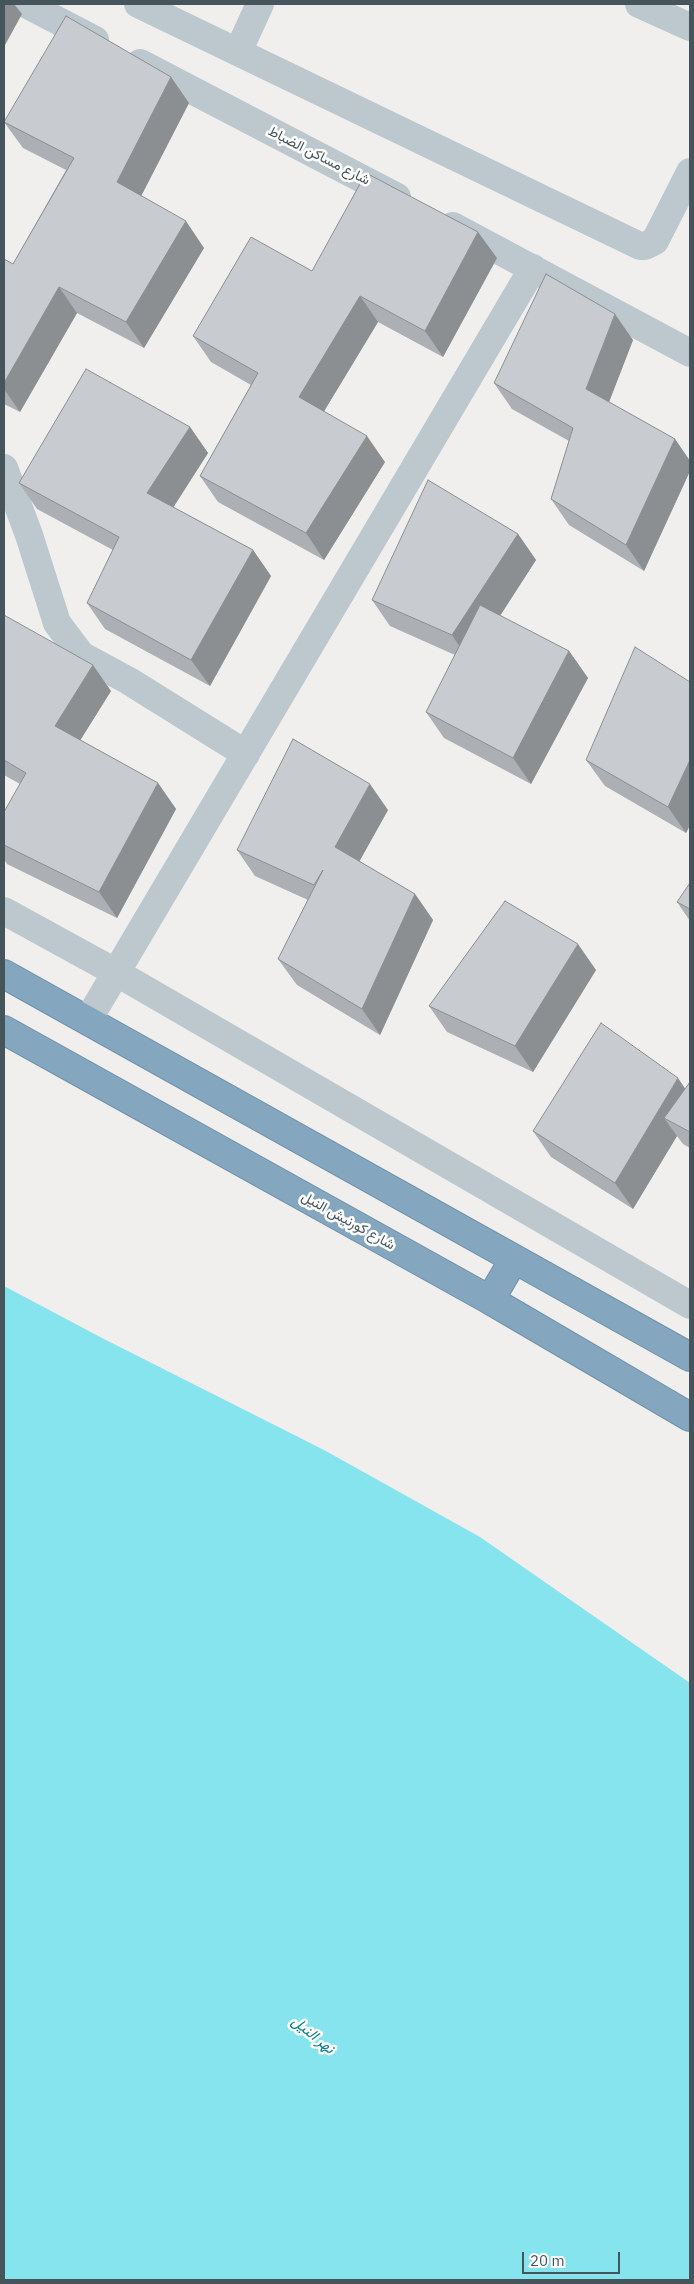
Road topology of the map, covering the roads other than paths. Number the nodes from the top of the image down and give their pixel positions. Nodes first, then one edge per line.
1 (26, 4) edge
2 (138, 4) edge
3 (260, 4) edge
4 (639, 4) edge
5 (688, 21) edge
6 (238, 52) junction
7 (690, 172) edge
8 (533, 268) junction
9 (690, 353) edge
10 (4, 468) edge
11 (246, 754) junction
12 (4, 911) edge
13 (117, 973) junction
14 (4, 974) edge
15 (88, 1020) junction
16 (4, 1030) edge
17 (514, 1259) junction
18 (490, 1300) junction
19 (690, 1305) edge
20 (690, 1357) edge
21 (690, 1417) edge

1 - 8 street, شارع مساكن الضباط
2 - 6 street
3 - 6 street
4 - 5 street
6 - 7 street
8 - 9 street, شارع مساكن الضباط
8 - 11 street
10 - 11 street
11 - 13 street
12 - 13 street
13 - 15 street
13 - 19 street
14 - 15 highway
15 - 17 highway
16 - 18 highway, شارع كورنيش النيل
17 - 18 highway
17 - 20 highway
18 - 21 highway, شارع كورنيش النيل

